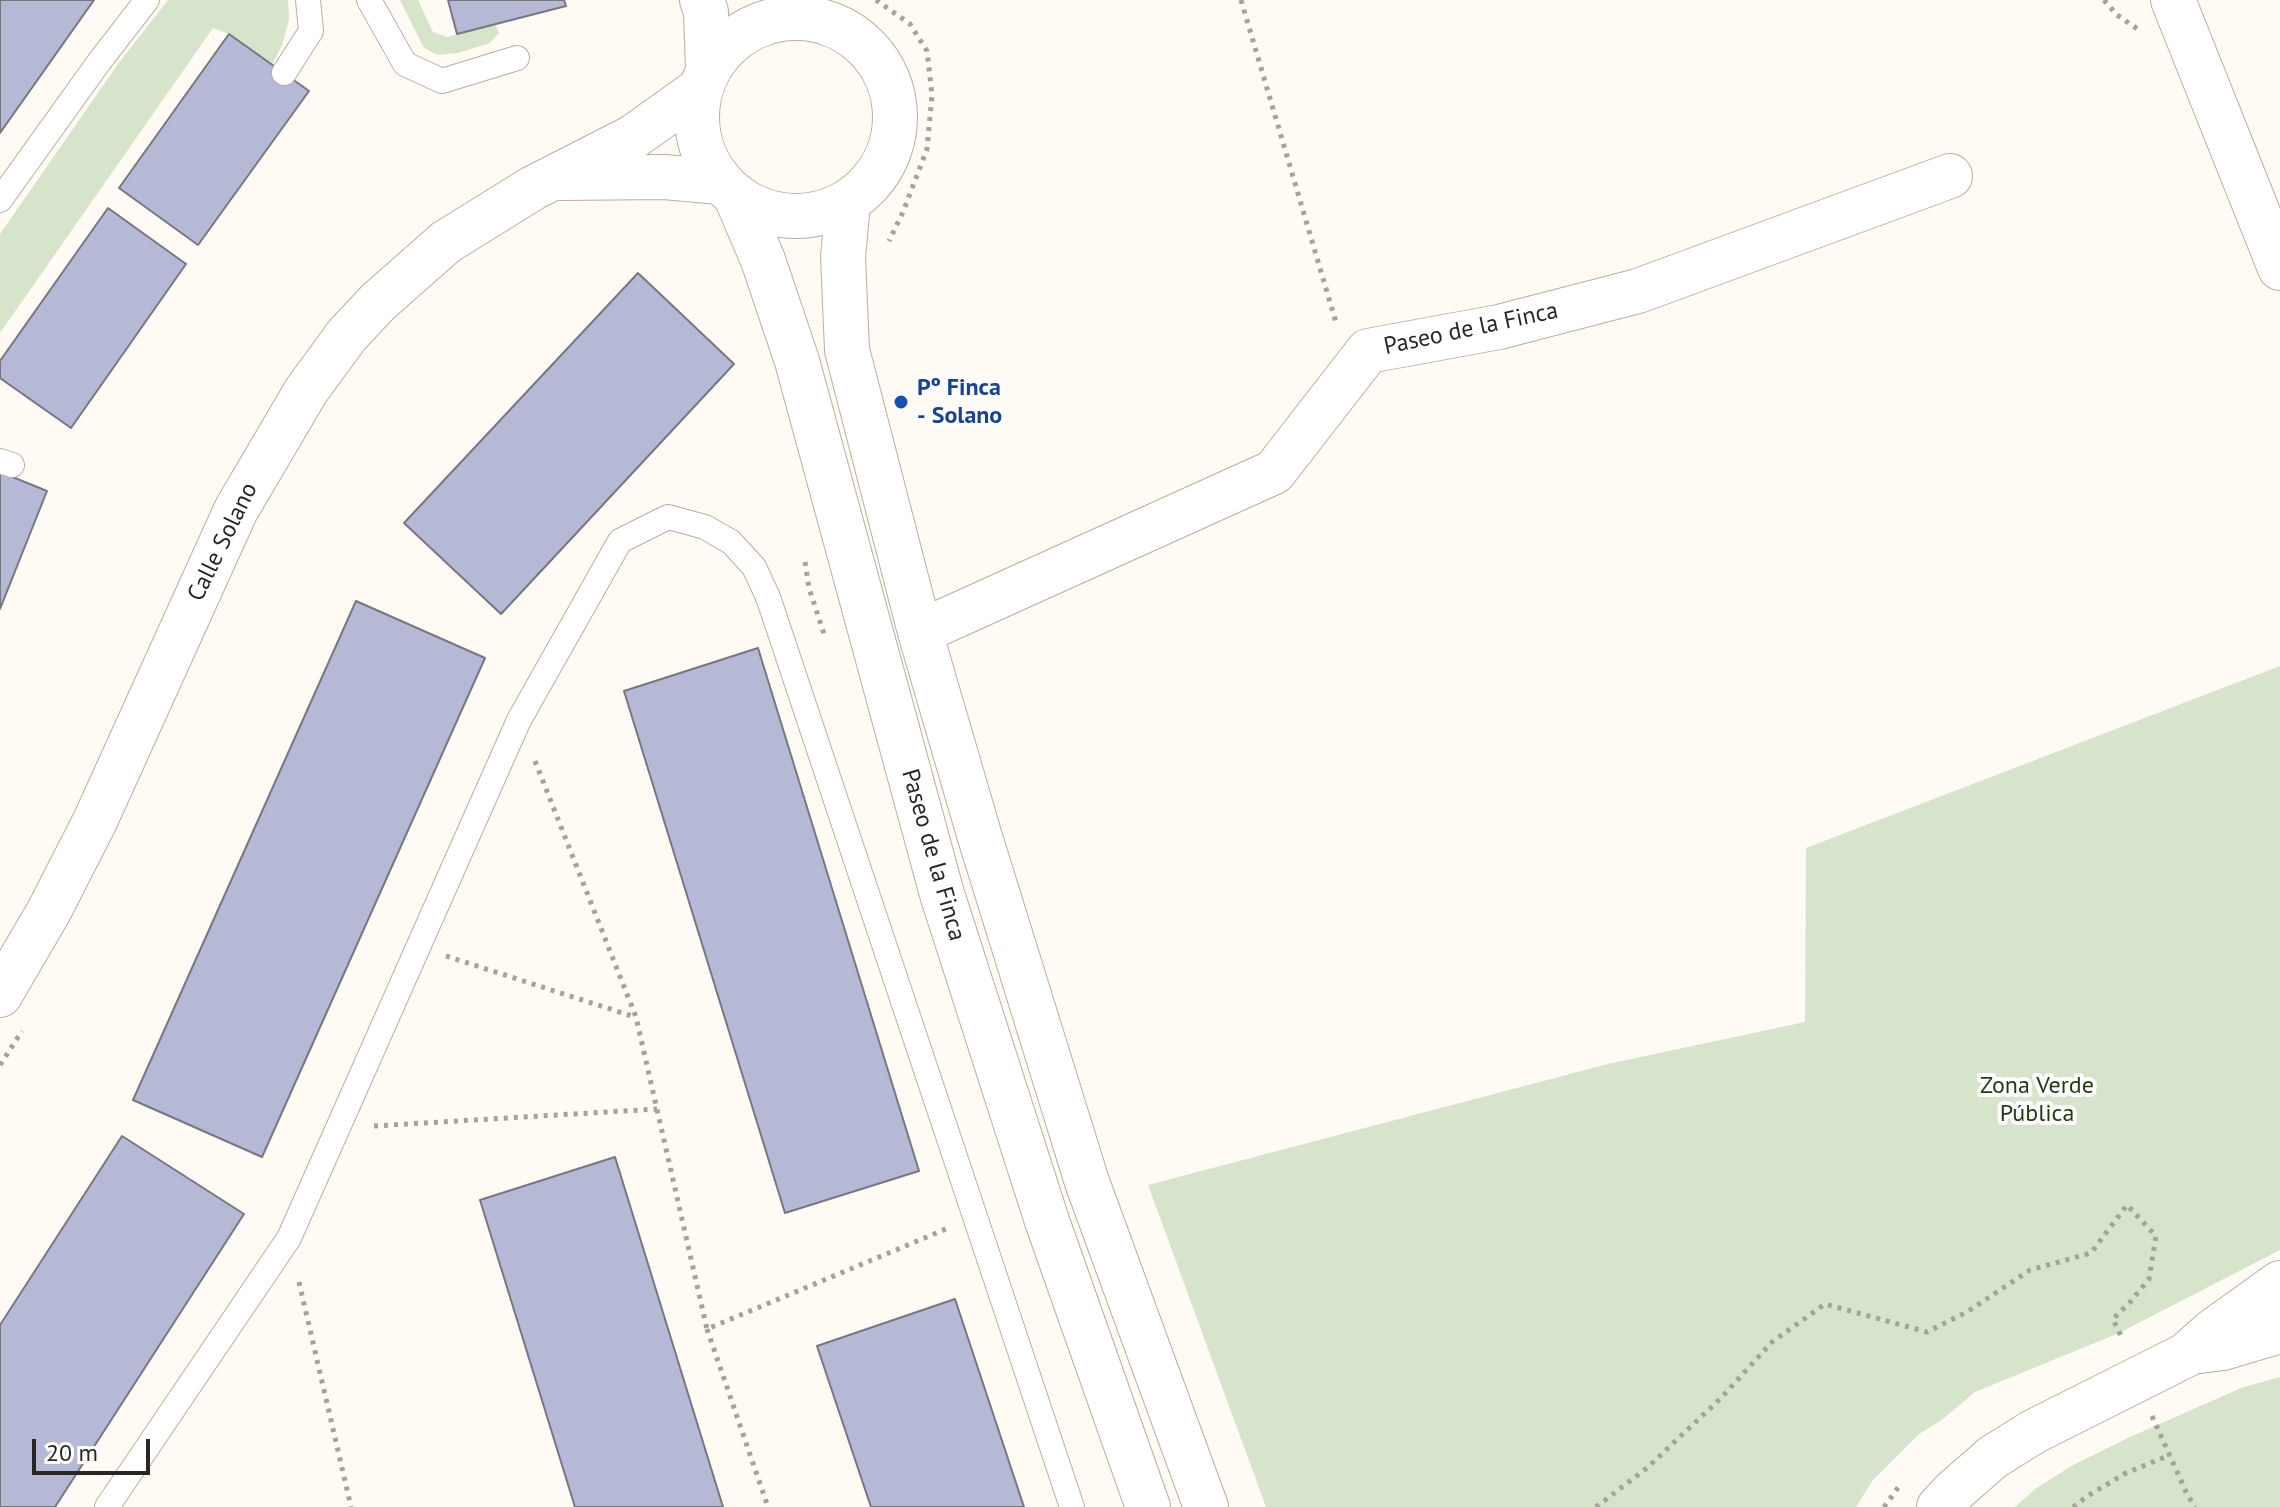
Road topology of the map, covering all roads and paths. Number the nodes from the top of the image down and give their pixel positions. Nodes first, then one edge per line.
1 (147, 0) edge
2 (308, 0) edge
3 (369, 0) edge
4 (702, 0) edge
5 (876, 0) edge
6 (1241, 0) edge
7 (2104, 0) edge
8 (798, 8) edge
9 (2159, 16) edge
10 (517, 58) dead end
11 (284, 73) dead end
12 (704, 80) junction
13 (1950, 176) dead end
14 (555, 178) junction
15 (728, 190) junction
16 (0, 200) edge
17 (848, 203) junction
18 (885, 249) dead end
19 (2280, 268) edge
20 (1350, 373) junction
21 (920, 632) junction
22 (519, 720) junction
23 (418, 947) junction
24 (12, 1011) edge
25 (636, 1017) junction
26 (0, 1065) edge
27 (657, 1109) junction
28 (338, 1128) junction
29 (975, 1217) junction
30 (289, 1238) junction
31 (2280, 1283) edge
32 (707, 1329) junction
33 (2280, 1331) edge
34 (2186, 1355) junction
35 (2137, 1380) junction
36 (2170, 1455) junction
37 (107, 1507) edge
38 (351, 1507) edge
39 (768, 1507) edge
40 (1072, 1507) edge
41 (1148, 1507) edge
42 (1206, 1507) edge
43 (1596, 1507) edge
44 (1939, 1507) edge
45 (2073, 1507) edge
46 (2195, 1507) edge

1 - 16 lane
2 - 11 lane
3 - 10 lane
4 - 12 street
5 - 18 path
6 - 20 path
7 - 9 path
8 - 12 street
8 - 17 street
9 - 19 street
12 - 14 street, Calle Solano
12 - 15 street
13 - 20 street, Paseo de la Finca
14 - 15 street, Calle Solano
14 - 24 street, Calle Solano
15 - 17 street
15 - 41 street, Paseo de la Finca
17 - 21 street, Paseo de la Finca
20 - 21 street, Paseo de la Finca
21 - 42 street, Paseo de la Finca
22 - 23 lane
22 - 25 path
22 - 29 lane
23 - 25 path
23 - 28 lane
24 - 26 path
25 - 27 path
27 - 28 path
27 - 32 path
28 - 30 lane
29 - 32 path
29 - 40 lane
30 - 37 lane
30 - 38 path
31 - 34 street
32 - 39 path
33 - 34 street
34 - 35 street
35 - 36 path
35 - 43 path
35 - 44 street
36 - 45 path
36 - 46 path

